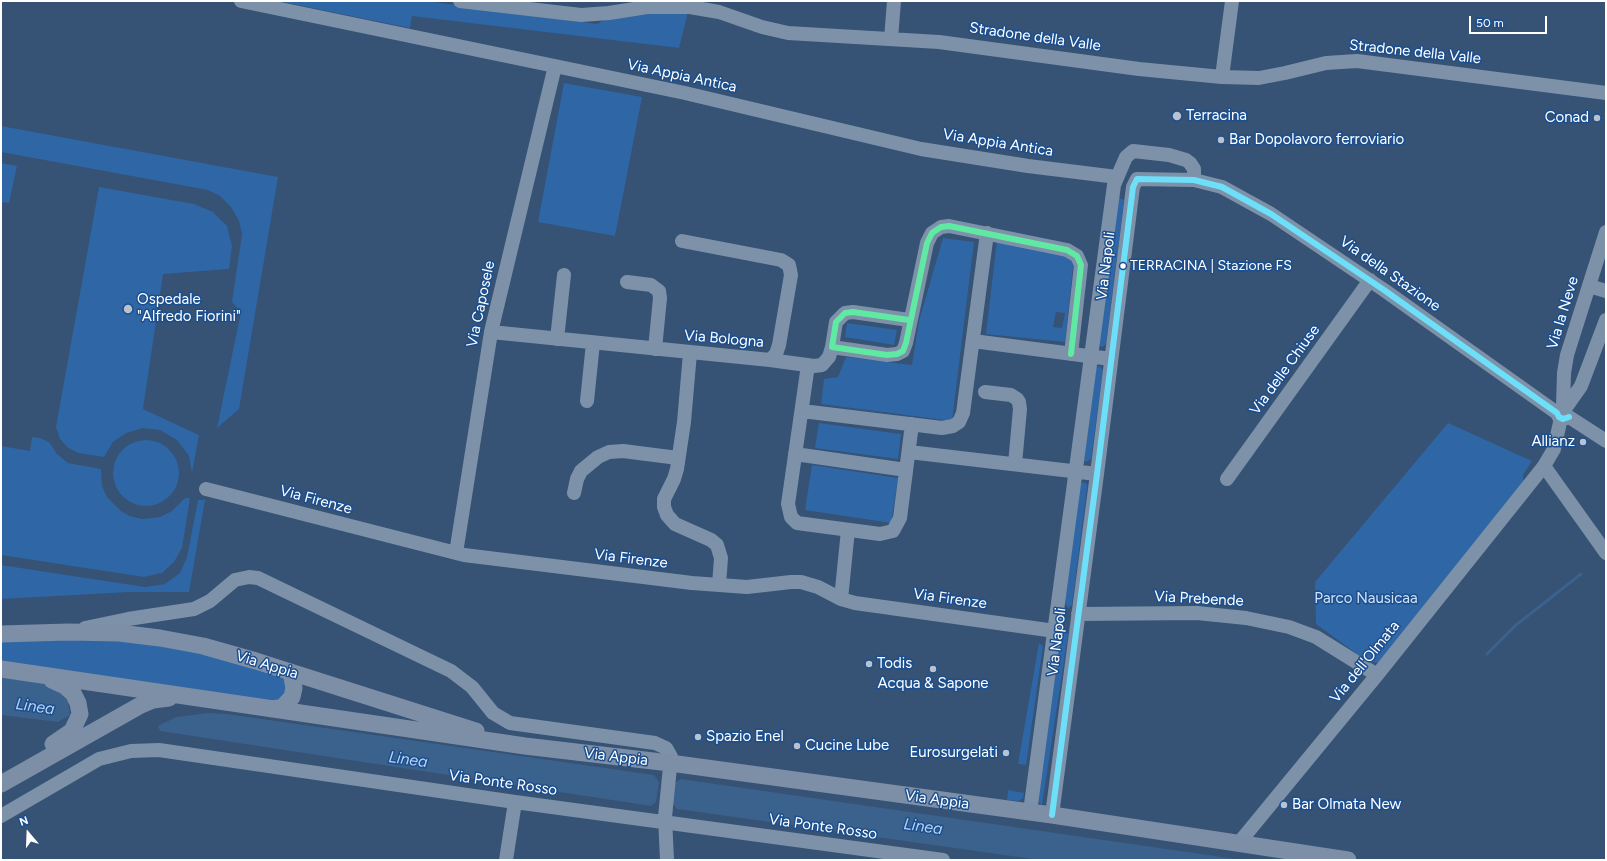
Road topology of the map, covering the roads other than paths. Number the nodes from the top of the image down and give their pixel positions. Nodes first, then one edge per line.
1 (241, 1) edge
2 (460, 1) edge
3 (894, 1) edge
4 (1232, 1) edge
5 (639, 5) edge
6 (891, 39) junction
7 (555, 66) junction
8 (1222, 77) junction
9 (1606, 93) edge
10 (1117, 177) junction
11 (1137, 179) joint
12 (1194, 180) junction
13 (1606, 232) edge
14 (986, 233) junction
15 (682, 241) dead end
16 (564, 275) dead end
17 (1370, 280) junction
18 (627, 282) dead end
19 (1589, 286) junction
20 (1606, 291) edge
21 (910, 320) junction
22 (1606, 320) edge
23 (491, 332) junction
24 (557, 339) junction
25 (973, 341) junction
26 (593, 343) junction
27 (832, 347) junction
28 (655, 349) junction
29 (690, 353) junction
30 (1071, 354) junction
31 (1090, 356) junction
32 (1111, 359) junction
33 (770, 360) junction
34 (808, 365) junction
35 (984, 392) dead end
36 (587, 401) dead end
37 (802, 411) junction
38 (1563, 412) junction
39 (912, 424) junction
40 (1606, 442) edge
41 (909, 452) junction
42 (796, 454) junction
43 (678, 458) junction
44 (1015, 464) junction
45 (1544, 466) junction
46 (906, 470) junction
47 (1075, 471) junction
48 (1097, 474) junction
49 (1227, 480) dead end
50 (206, 489) dead end
51 (574, 493) dead end
52 (848, 530) junction
53 (456, 553) junction
54 (1606, 553) edge
55 (719, 585) junction
56 (841, 599) junction
57 (155, 614) junction
58 (1077, 618) junction
59 (1055, 625) junction
60 (68, 632) junction
61 (1, 634) edge
62 (148, 636) junction
63 (1, 669) edge
64 (291, 672) junction
65 (35, 674) junction
66 (1377, 675) junction
67 (182, 695) junction
68 (272, 709) junction
69 (525, 746) junction
70 (670, 767) junction
71 (1, 773) edge
72 (1, 784) edge
73 (515, 802) junction
74 (1030, 812) junction
75 (1052, 815) junction
76 (1, 816) edge
77 (665, 820) junction
78 (1238, 844) junction
79 (506, 860) edge
80 (667, 860) edge
81 (943, 860) edge
82 (1348, 860) edge

1 - 7 street, Via Appia Antica
2 - 5 street, Stradone della Valle
3 - 6 street
4 - 8 street
5 - 6 street, Stradone della Valle
6 - 8 street, Stradone della Valle
7 - 10 street, Via Appia Antica
7 - 23 street, Via Caposele
8 - 9 street, Stradone della Valle
10 - 12 street, Via Napoli
10 - 31 street, Via Napoli
11 - 12 street, Via della Stazione
11 - 32 street, Via Napoli
12 - 17 street, Via della Stazione
13 - 19 street, Via la Neve
14 - 21 street
14 - 25 street
14 - 30 street
15 - 33 street, Via Bologna
16 - 24 street
17 - 38 street, Via della Stazione
17 - 49 street, Via delle Chiuse
18 - 28 street
19 - 20 street
19 - 38 street, Via la Neve
21 - 27 street
21 - 27 street
22 - 38 street
23 - 24 street, Via Bologna
23 - 53 street, Via Caposele
24 - 26 street, Via Bologna
25 - 30 street
25 - 39 street
26 - 28 street, Via Bologna
26 - 36 street
27 - 34 street
28 - 29 street, Via Bologna
29 - 33 street, Via Bologna
29 - 43 street
30 - 31 street
31 - 32 street
31 - 47 street, Via Napoli
32 - 48 street, Via Napoli
33 - 34 street
34 - 37 street
35 - 44 street
37 - 39 street
37 - 42 street
38 - 40 street, Via della Stazione
38 - 45 street, Via dell'Olmata
39 - 41 street
41 - 44 street
41 - 46 street
42 - 46 street
42 - 52 street
43 - 51 street
43 - 55 street
44 - 47 street
45 - 54 street
45 - 66 street, Via dell'Olmata
46 - 52 street
47 - 48 street
47 - 59 street, Via Napoli
48 - 58 street, Via Napoli
50 - 53 street, Via Firenze
52 - 56 street
53 - 55 street, Via Firenze
55 - 56 street, Via Firenze
56 - 59 street, Via Firenze
57 - 60 street
57 - 62 street
57 - 70 street
58 - 59 street, Via Firenze
58 - 66 street, Via Prebende
58 - 75 street, Via Napoli
59 - 74 street, Via Napoli
60 - 61 main road, Via Appia
60 - 62 main road, Via Appia
62 - 64 main road, Via Appia
63 - 65 main road, Via Appia
64 - 68 main road
64 - 69 main road, Via Appia
65 - 67 main road, Via Appia
65 - 71 main road
66 - 78 street, Via dell'Olmata
67 - 68 main road, Via Appia
67 - 72 main road
68 - 69 main road, Via Appia
69 - 70 main road, Via Appia
70 - 74 main road, Via Appia
70 - 77 street
73 - 76 street, Via Ponte Rosso
73 - 77 street, Via Ponte Rosso
73 - 79 street
74 - 75 main road, Via Appia
75 - 78 main road, Via Appia
77 - 80 street
77 - 81 street, Via Ponte Rosso
78 - 82 main road, Via Appia

